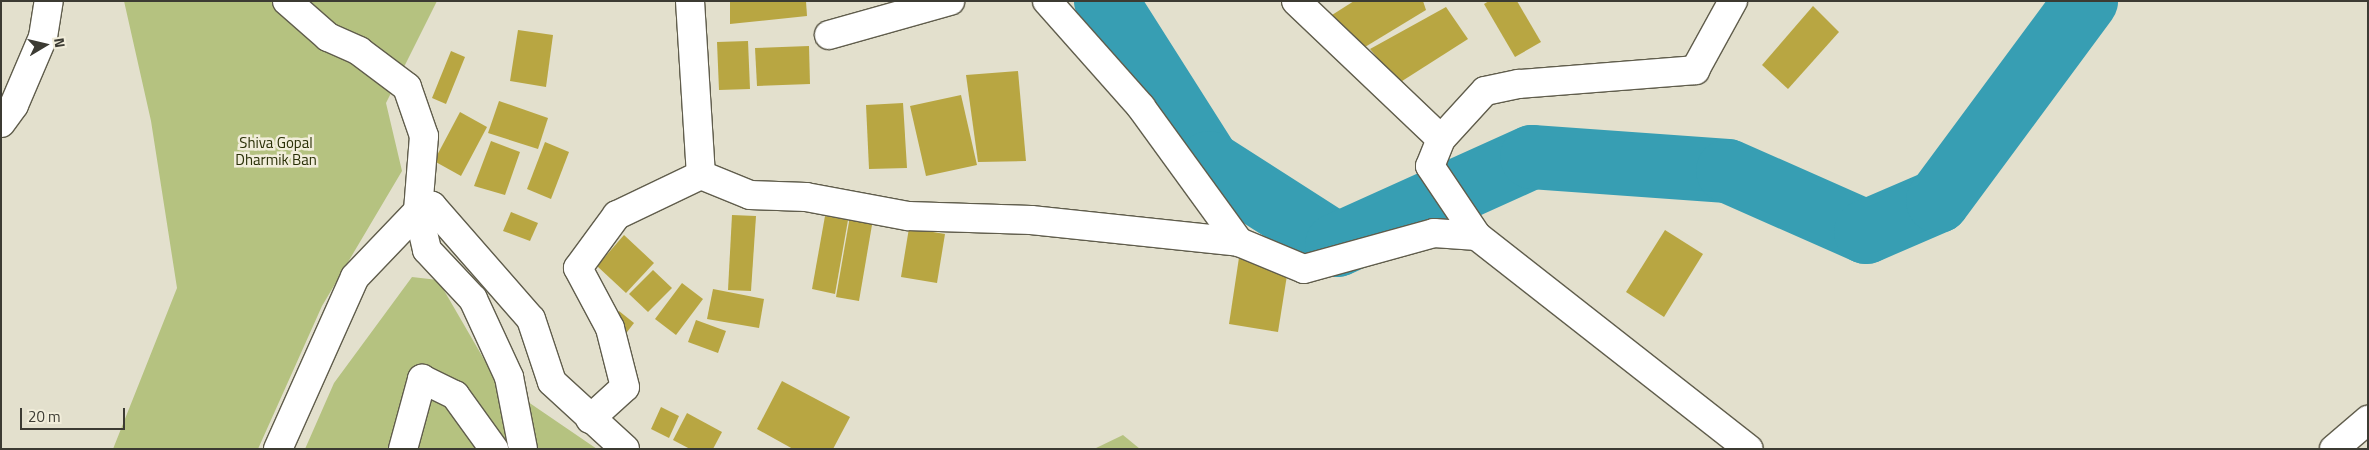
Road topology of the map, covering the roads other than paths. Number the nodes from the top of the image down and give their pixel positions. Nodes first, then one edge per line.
1 (49, 1) edge
2 (287, 1) edge
3 (690, 1) edge
4 (950, 1) edge
5 (1047, 1) edge
6 (1296, 1) edge
7 (1733, 1) edge
8 (829, 36) dead end
9 (1, 124) edge
10 (1441, 139) junction
11 (701, 175) junction
12 (418, 211) junction
13 (1477, 236) junction
14 (1239, 242) junction
15 (590, 419) junction
16 (2368, 420) edge
17 (278, 449) edge
18 (403, 449) edge
19 (494, 449) edge
20 (523, 449) edge
21 (625, 449) edge
22 (1749, 449) edge
23 (2334, 449) edge

1 - 9 street
2 - 12 street
3 - 11 street
4 - 8 street
5 - 14 street
6 - 10 street
7 - 10 street
10 - 13 street
11 - 14 street
11 - 15 street
12 - 15 street
12 - 17 street
12 - 20 street
13 - 14 street
13 - 22 street
15 - 21 street
16 - 23 street
18 - 19 street

